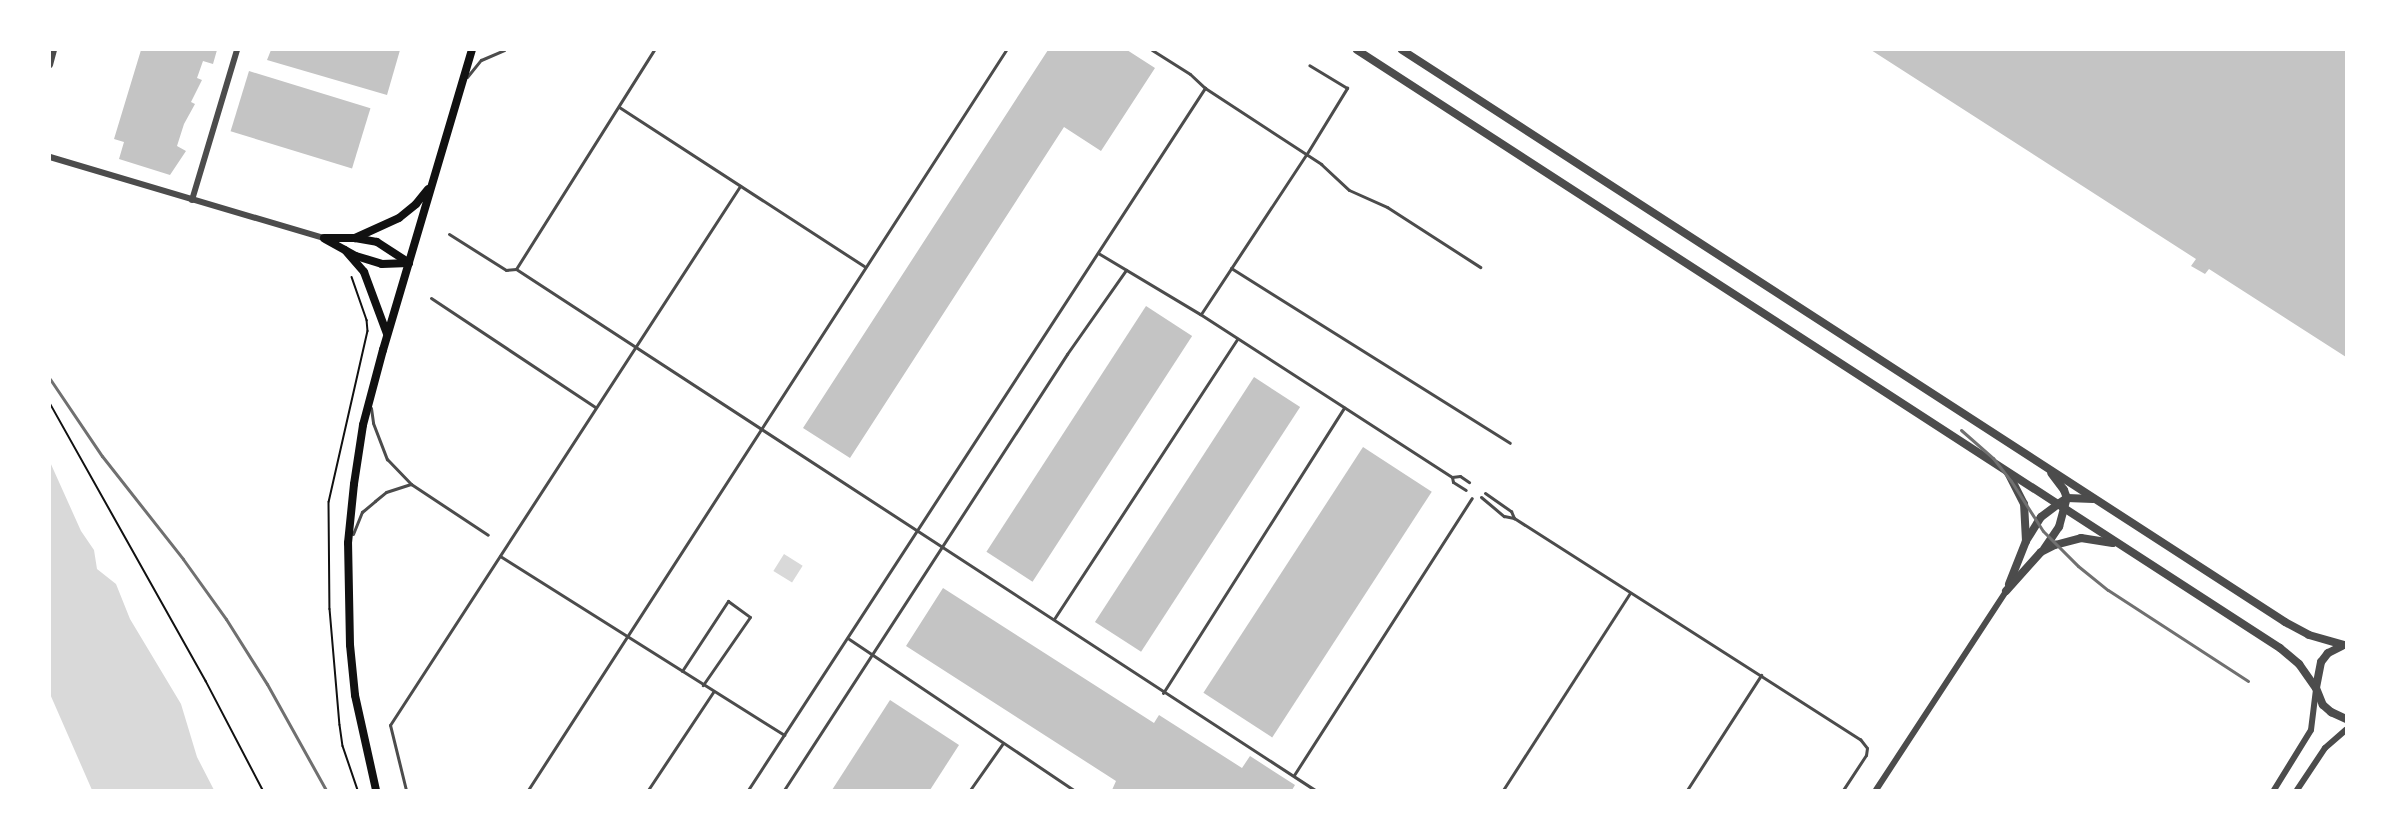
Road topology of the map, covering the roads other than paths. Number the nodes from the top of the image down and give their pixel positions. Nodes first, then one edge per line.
1 (54, 50) edge
2 (237, 50) edge
3 (472, 50) edge
4 (504, 50) edge
5 (654, 50) edge
6 (1006, 50) edge
7 (1152, 50) edge
8 (1357, 50) edge
9 (1402, 50) edge
10 (50, 65) edge
11 (1310, 65) dead end
12 (462, 82) junction
13 (1205, 88) junction
14 (619, 107) junction
15 (1306, 155) junction
16 (50, 157) edge
17 (433, 180) junction
18 (740, 186) junction
19 (192, 200) junction
20 (449, 234) dead end
21 (324, 238) junction
22 (355, 238) junction
23 (345, 249) junction
24 (1098, 253) junction
25 (409, 263) junction
26 (864, 267) junction
27 (1480, 267) dead end
28 (1231, 268) junction
29 (516, 269) junction
30 (1126, 270) junction
31 (430, 298) dead end
32 (1200, 314) junction
33 (387, 334) junction
34 (1237, 339) junction
35 (636, 346) junction
36 (370, 397) junction
37 (595, 407) junction
38 (1344, 408) junction
39 (761, 429) junction
40 (1510, 443) dead end
41 (2045, 466) junction
42 (2006, 470) junction
43 (1452, 477) junction
44 (1469, 482) dead end
45 (411, 484) junction
46 (1466, 490) dead end
47 (1485, 493) dead end
48 (1481, 497) dead end
49 (1472, 498) dead end
50 (2067, 498) junction
51 (2095, 499) junction
52 (2061, 506) junction
53 (1514, 518) junction
54 (917, 532) junction
55 (488, 536) dead end
56 (2026, 541) junction
57 (348, 543) junction
58 (2120, 544) junction
59 (942, 548) junction
60 (2041, 552) junction
61 (500, 556) junction
62 (2006, 591) junction
63 (1630, 592) junction
64 (1053, 620) junction
65 (625, 636) junction
66 (848, 639) junction
67 (2346, 644) edge
68 (872, 655) junction
69 (682, 672) junction
70 (1761, 675) junction
71 (703, 685) junction
72 (2316, 688) junction
73 (714, 691) junction
74 (1163, 693) junction
75 (2346, 719) edge
76 (2346, 730) edge
77 (784, 735) junction
78 (1003, 743) junction
79 (1294, 775) junction
80 (376, 790) edge
81 (406, 790) edge
82 (528, 790) edge
83 (648, 790) edge
84 (748, 790) edge
85 (784, 790) edge
86 (970, 790) edge
87 (1074, 790) edge
88 (1315, 790) edge
89 (1503, 790) edge
90 (1687, 790) edge
91 (1843, 790) edge
92 (1876, 790) edge
93 (2274, 790) edge
94 (2296, 790) edge

1 - 10 street
2 - 19 street
3 - 12 main road
4 - 12 lane
5 - 14 lane
6 - 26 lane
7 - 13 lane
8 - 42 street
9 - 41 street
11 - 15 lane
12 - 17 main road
13 - 15 lane
13 - 24 lane
14 - 18 lane
14 - 29 lane
15 - 27 lane
15 - 28 lane
16 - 19 street
17 - 22 main road
17 - 25 main road
18 - 26 lane
18 - 35 lane
19 - 21 street
20 - 29 lane
21 - 22 main road
21 - 23 main road
22 - 25 main road
23 - 25 main road
23 - 33 main road
24 - 30 lane
24 - 54 lane
25 - 33 main road
26 - 39 lane
28 - 32 lane
28 - 40 lane
29 - 35 lane
30 - 32 lane
30 - 59 lane
31 - 37 lane
32 - 34 lane
33 - 36 main road
34 - 38 lane
34 - 64 lane
35 - 37 lane
35 - 39 lane
36 - 45 lane
36 - 57 main road
37 - 61 lane
38 - 43 lane
38 - 74 lane
39 - 54 lane
39 - 65 lane
41 - 50 street
41 - 51 street
42 - 52 street
42 - 56 street
43 - 44 lane
43 - 46 lane
45 - 55 lane
45 - 57 lane
47 - 53 lane
48 - 53 lane
49 - 79 lane
50 - 51 street
50 - 52 street
51 - 67 street
52 - 56 street
52 - 58 street
52 - 60 street
53 - 63 lane
54 - 59 lane
54 - 66 lane
56 - 62 street
57 - 80 main road
58 - 60 street
58 - 72 street
59 - 64 lane
59 - 68 lane
60 - 62 street
61 - 65 lane
61 - 81 lane
62 - 92 street
63 - 70 lane
63 - 89 lane
64 - 74 lane
65 - 69 lane
65 - 82 lane
66 - 68 lane
66 - 77 lane
67 - 72 street
68 - 78 lane
68 - 85 lane
69 - 71 lane
69 - 71 lane
70 - 90 lane
70 - 91 lane
71 - 73 lane
72 - 75 street
72 - 93 street
73 - 77 lane
73 - 83 lane
74 - 79 lane
76 - 94 street
77 - 84 lane
78 - 86 lane
78 - 87 lane
79 - 88 lane

